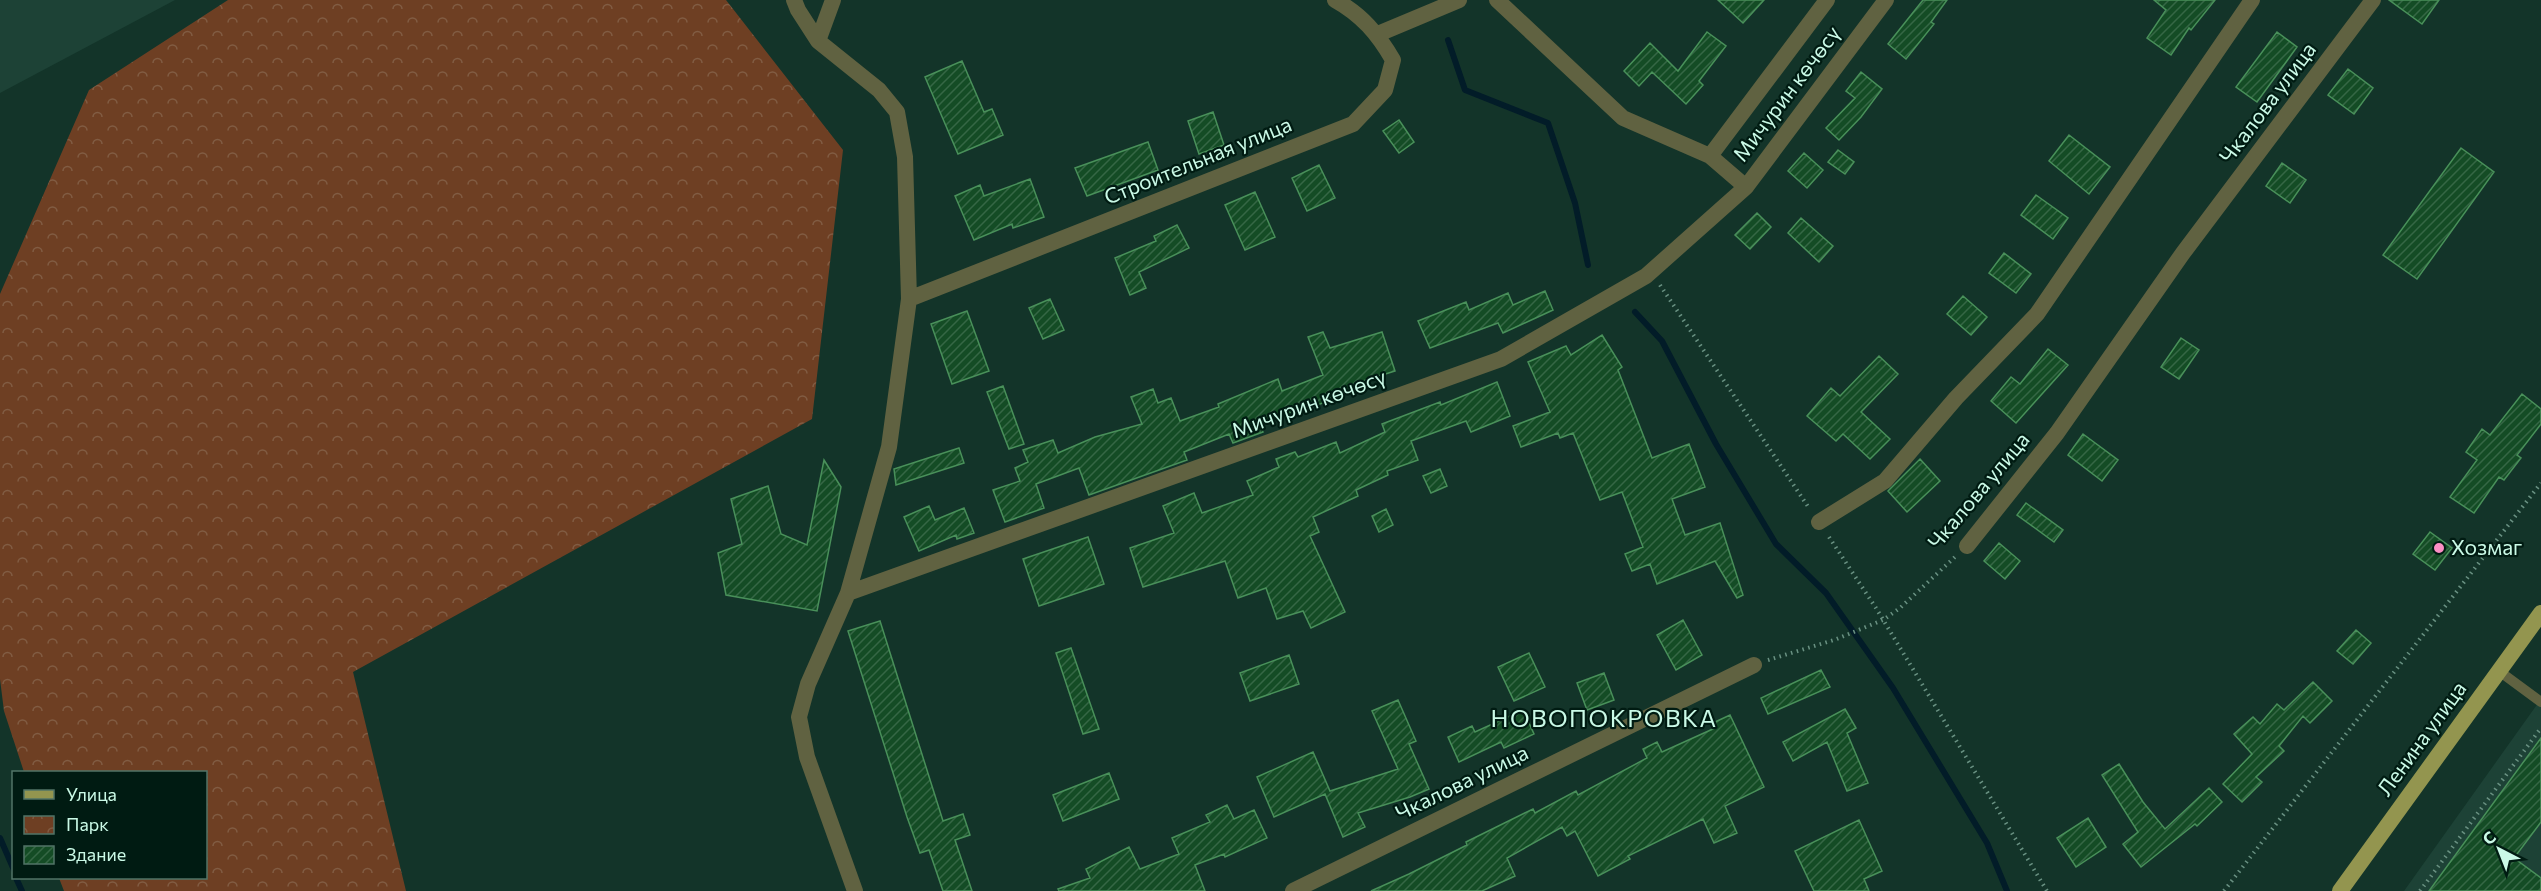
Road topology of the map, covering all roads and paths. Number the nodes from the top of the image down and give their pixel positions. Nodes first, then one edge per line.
1 (794, 0) edge
2 (833, 0) edge
3 (1335, 0) edge
4 (1459, 0) edge
5 (1497, 0) edge
6 (1827, 0) edge
7 (1886, 0) edge
8 (2252, 0) edge
9 (2373, 0) edge
10 (1378, 34) junction
11 (818, 41) junction
12 (1710, 156) junction
13 (1746, 187) junction
14 (1651, 272) junction
15 (909, 299) junction
16 (2541, 483) edge
17 (1819, 522) junction
18 (1966, 546) joint
19 (848, 593) junction
20 (2541, 613) edge
21 (1883, 620) junction
22 (1754, 665) joint
23 (2499, 671) junction
24 (2541, 702) edge
25 (2541, 728) edge
26 (855, 891) edge
27 (1293, 891) edge
28 (2047, 891) edge
29 (2224, 891) edge
30 (2340, 891) edge
31 (2420, 891) edge

1 - 11 street
2 - 11 street
3 - 10 street, Строительная улица
4 - 10 street
5 - 12 street
6 - 12 street, Мичурин көчөсү
7 - 13 street, Мичурин көчөсү
8 - 17 street
9 - 18 street, Чкалова улица
10 - 15 street, Строительная улица
11 - 15 street
12 - 13 street, Мичурин көчөсү
13 - 14 street, Мичурин көчөсү
14 - 17 path
14 - 19 street, Мичурин көчөсү
15 - 19 street
16 - 29 path
17 - 21 path
18 - 21 path, Чкалова улица
19 - 26 street
20 - 23 main road, Ленина улица
21 - 22 path, Чкалова улица
21 - 28 path
22 - 27 street, Чкалова улица
23 - 24 lane
23 - 30 main road, Ленина улица
25 - 31 path

